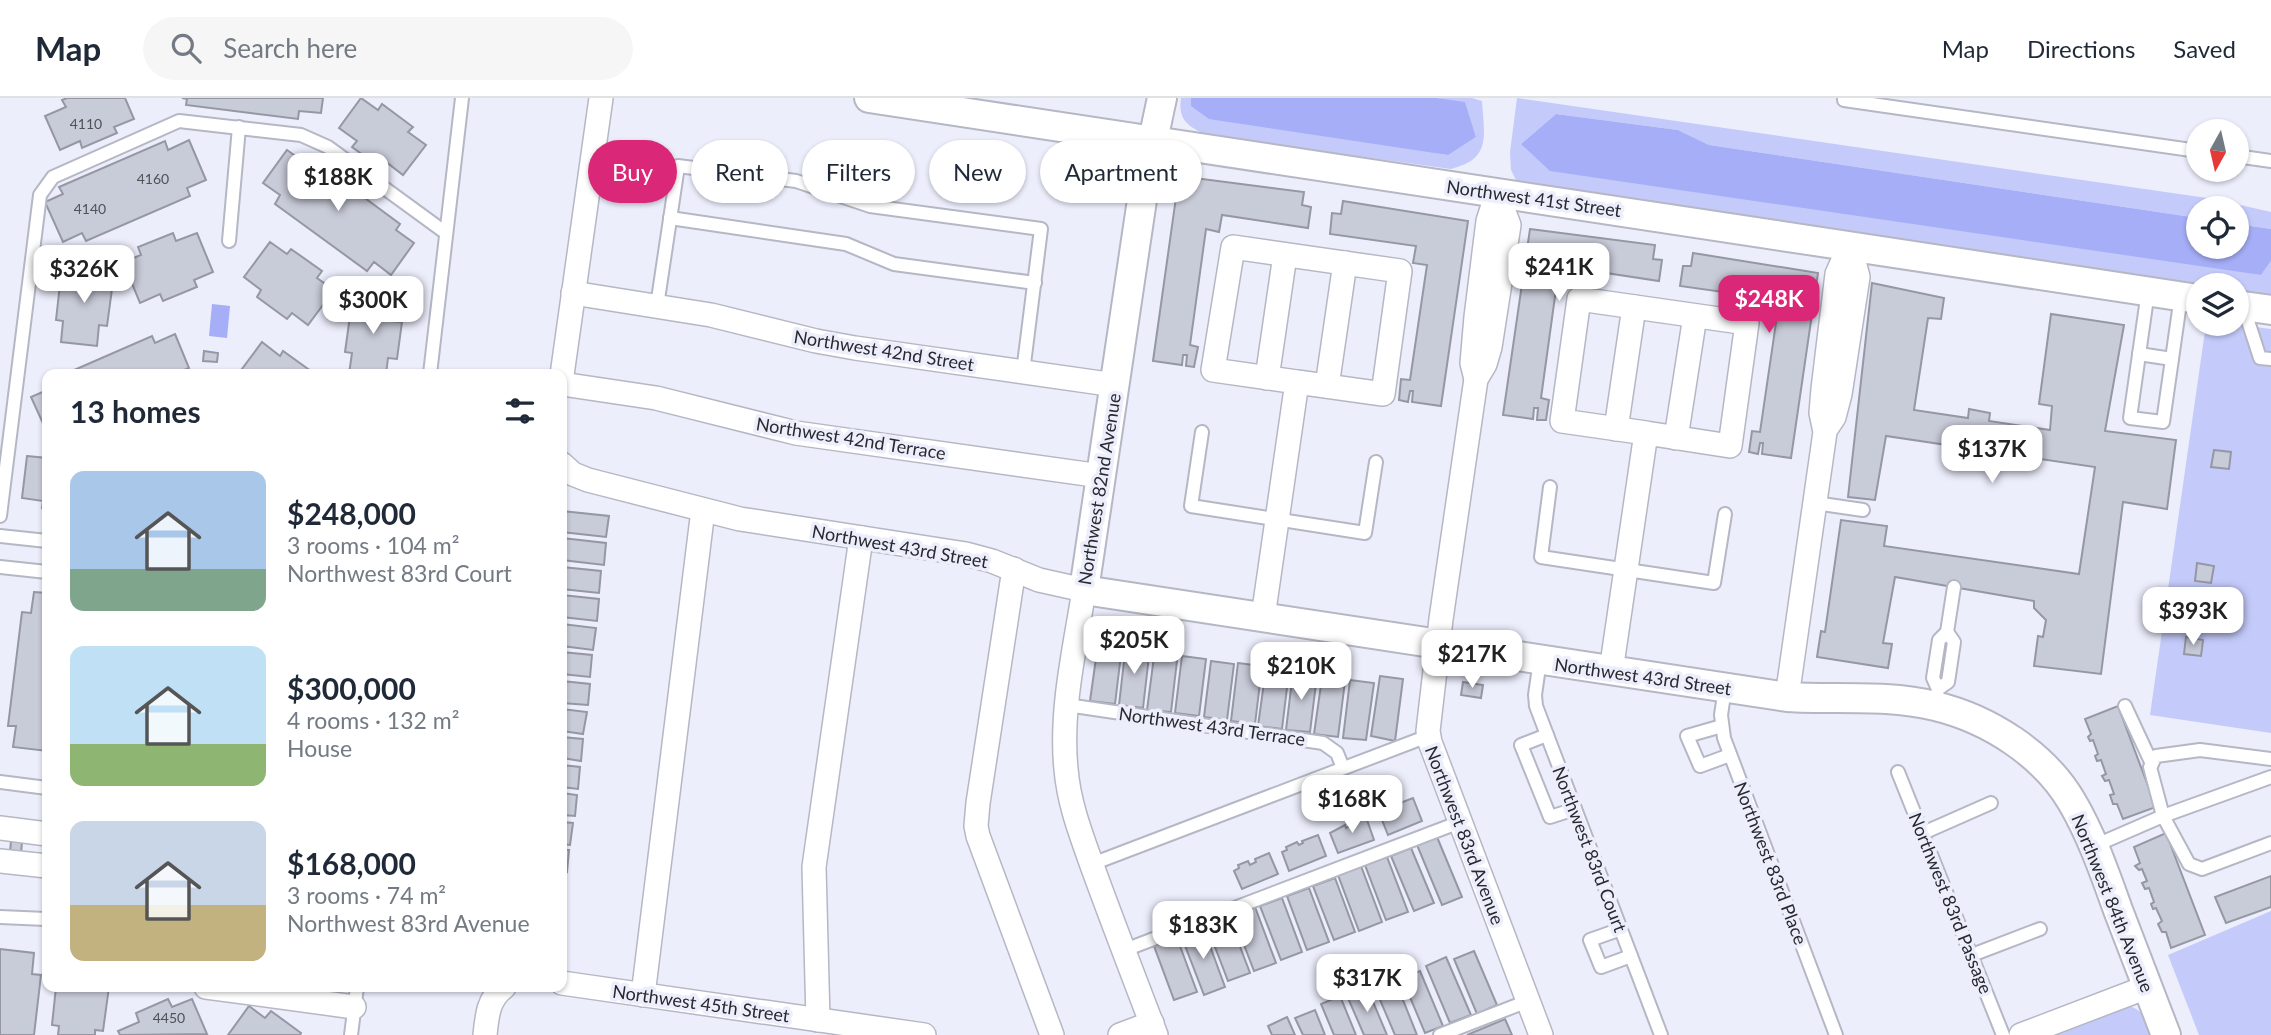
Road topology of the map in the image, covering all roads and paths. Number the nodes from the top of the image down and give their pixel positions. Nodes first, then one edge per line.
1 (463, 98) edge
2 (601, 98) edge
3 (869, 98) edge
4 (1162, 98) edge
5 (1844, 98) edge
6 (239, 127) junction
7 (1140, 140) edge
8 (1153, 140) edge
9 (1202, 149) edge
10 (2186, 149) edge
11 (2249, 158) edge
12 (2271, 161) edge
13 (1497, 193) junction
14 (1142, 203) edge
15 (670, 218) junction
16 (446, 233) junction
17 (229, 241) dead end
18 (1850, 246) junction
19 (1285, 255) junction
20 (1345, 263) junction
21 (1035, 283) junction
22 (2148, 291) junction
23 (573, 293) junction
24 (2186, 297) edge
25 (657, 306) junction
26 (1634, 307) junction
27 (2253, 307) edge
28 (2186, 308) edge
29 (1695, 316) junction
30 (2139, 354) junction
31 (2172, 359) junction
32 (2271, 359) edge
33 (431, 369) edge
34 (563, 369) edge
35 (1023, 372) junction
36 (1267, 378) junction
37 (1297, 382) junction
38 (567, 385) edge
39 (1115, 385) junction
40 (1327, 386) junction
41 (1616, 429) junction
42 (1202, 432) dead end
43 (1646, 433) junction
44 (1676, 438) junction
45 (1376, 462) dead end
46 (567, 470) edge
47 (1101, 476) junction
48 (1550, 487) dead end
49 (1815, 503) junction
50 (704, 510) junction
51 (1863, 510) dead end
52 (1725, 514) dead end
53 (0, 516) edge
54 (1277, 519) junction
55 (0, 536) edge
56 (861, 537) junction
57 (42, 540) edge
58 (0, 567) edge
59 (1014, 569) junction
60 (1626, 570) junction
61 (42, 571) edge
62 (1954, 587) dead end
63 (1084, 590) junction
64 (1263, 618) junction
65 (1438, 644) junction
66 (1540, 660) junction
67 (1611, 671) junction
68 (1725, 688) junction
69 (1787, 697) junction
70 (1937, 697) junction
71 (1067, 705) junction
72 (2125, 706) dead end
73 (1722, 726) junction
74 (1547, 735) junction
75 (1428, 736) junction
76 (2021, 747) joint
77 (1730, 755) junction
78 (2271, 759) edge
79 (2152, 764) junction
80 (1343, 768) junction
81 (1898, 772) dead end
82 (2271, 777) edge
83 (0, 782) edge
84 (42, 787) edge
85 (1991, 803) dead end
86 (1575, 808) junction
87 (2163, 817) junction
88 (1460, 822) junction
89 (0, 828) edge
90 (42, 833) edge
91 (1923, 833) junction
92 (2271, 843) edge
93 (2094, 846) junction
94 (0, 861) edge
95 (1091, 864) junction
96 (42, 865) edge
97 (0, 916) edge
98 (42, 919) edge
99 (1621, 929) junction
100 (2040, 929) dead end
101 (1122, 951) junction
102 (1972, 955) junction
103 (1631, 956) junction
104 (567, 985) edge
105 (2147, 986) junction
106 (281, 992) edge
107 (499, 992) edge
108 (643, 995) junction
109 (356, 997) edge
110 (1528, 1001) junction
111 (818, 1020) junction
112 (1154, 1029) edge
113 (351, 1035) edge
114 (485, 1035) edge
115 (924, 1035) edge
116 (1052, 1035) edge
117 (1120, 1035) edge
118 (1440, 1035) edge
119 (1541, 1035) edge
120 (1661, 1035) edge
121 (1836, 1035) edge
122 (2003, 1035) edge
123 (2021, 1035) edge
124 (2166, 1035) edge

1 - 16 lane
2 - 23 street
3 - 7 street, Northwest 41st Street
4 - 8 street, Northwest 82nd Avenue
5 - 10 lane
6 - 16 lane
6 - 17 lane
6 - 53 lane
9 - 13 street, Northwest 41st Street
11 - 12 lane
13 - 18 street, Northwest 41st Street
13 - 65 street, Northwest 83rd Avenue
14 - 39 street, Northwest 82nd Avenue
15 - 21 lane
15 - 21 lane
15 - 25 lane
16 - 33 lane
18 - 22 street, Northwest 41st Street
18 - 49 street
19 - 20 street
19 - 36 street
19 - 36 street
20 - 40 street
20 - 40 street
21 - 35 lane
22 - 24 street, Northwest 41st Street
22 - 30 lane
23 - 25 street, Northwest 42nd Street
23 - 34 street
25 - 35 street, Northwest 42nd Street
26 - 29 street
26 - 41 street
26 - 41 street
27 - 32 lane
28 - 31 lane
29 - 44 street
29 - 44 street
30 - 31 lane
30 - 31 lane
35 - 39 street, Northwest 42nd Street
36 - 37 street
37 - 40 street
37 - 54 street
38 - 47 street, Northwest 42nd Terrace
39 - 47 street, Northwest 82nd Avenue
41 - 43 street
42 - 54 lane
43 - 44 street
43 - 60 street
45 - 54 lane
46 - 50 street, Northwest 43rd Street
47 - 63 street, Northwest 82nd Avenue
48 - 60 lane
49 - 51 lane
49 - 69 street
50 - 56 street, Northwest 43rd Street
50 - 108 street
52 - 60 lane
54 - 64 street
55 - 57 lane
56 - 59 street, Northwest 43rd Street
56 - 111 street
58 - 61 lane
59 - 63 street, Northwest 43rd Street
59 - 116 street
60 - 67 street
62 - 70 lane
63 - 64 street, Northwest 43rd Street
63 - 71 street, Northwest 82nd Avenue
64 - 65 street, Northwest 43rd Street
65 - 66 street, Northwest 43rd Street
65 - 75 street, Northwest 83rd Avenue
66 - 67 street, Northwest 43rd Street
66 - 74 lane, Northwest 83rd Court
67 - 68 street, Northwest 43rd Street
68 - 69 street, Northwest 43rd Street
68 - 73 lane, Northwest 83rd Place
69 - 70 street, Northwest 43rd Street
70 - 76 street, Northwest 43rd Street
71 - 80 lane, Northwest 43rd Terrace
71 - 95 street, Northwest 82nd Avenue
72 - 79 lane
73 - 77 lane, Northwest 83rd Place
73 - 77 lane
74 - 86 lane, Northwest 83rd Court
74 - 86 lane
75 - 80 lane
75 - 88 street, Northwest 83rd Avenue
76 - 93 street, Northwest 84th Avenue
77 - 121 lane, Northwest 83rd Place
78 - 79 lane
79 - 87 lane
80 - 95 lane
81 - 91 lane, Northwest 83rd Passage
82 - 87 lane
83 - 84 lane
85 - 91 lane
86 - 99 lane, Northwest 83rd Court
87 - 92 lane
87 - 93 lane
88 - 101 lane
88 - 110 street, Northwest 83rd Avenue
89 - 90 street
91 - 102 lane, Northwest 83rd Passage
93 - 105 street, Northwest 84th Avenue
94 - 96 street
95 - 101 street, Northwest 82nd Avenue
97 - 98 lane
99 - 103 lane, Northwest 83rd Court
99 - 103 lane
100 - 102 lane
101 - 112 street, Northwest 82nd Avenue
102 - 122 lane, Northwest 83rd Passage
103 - 120 lane, Northwest 83rd Court
104 - 108 street, Northwest 45th Street
105 - 123 street
105 - 124 street, Northwest 84th Avenue
106 - 109 street
107 - 114 street
108 - 111 street, Northwest 45th Street
109 - 113 lane
110 - 118 lane
110 - 119 street, Northwest 83rd Avenue
111 - 115 street, Northwest 45th Street
112 - 117 street

